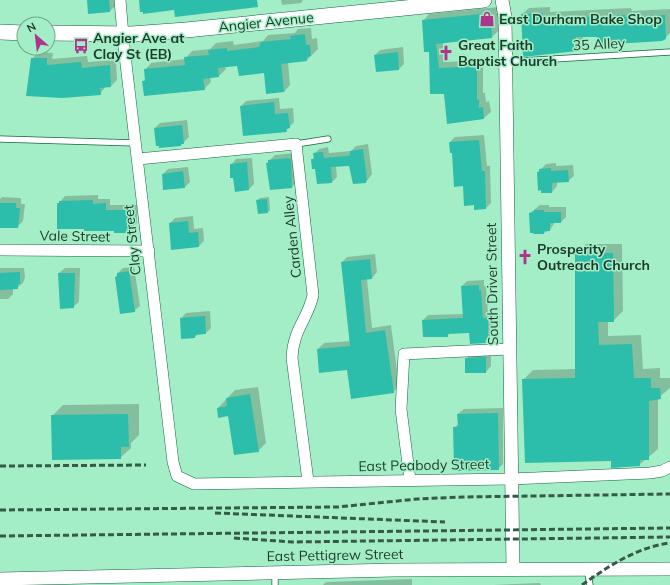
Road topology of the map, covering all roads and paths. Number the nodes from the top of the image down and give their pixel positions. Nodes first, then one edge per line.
1 (120, 0) edge
2 (484, 0) edge
3 (502, 0) edge
4 (430, 3) edge
5 (0, 32) edge
6 (16, 32) edge
7 (56, 33) edge
8 (123, 34) junction
9 (670, 52) edge
10 (505, 62) junction
11 (0, 139) edge
12 (328, 139) dead end
13 (137, 143) junction
14 (296, 144) junction
15 (138, 159) junction
16 (0, 250) edge
17 (149, 251) junction
18 (509, 348) junction
19 (670, 467) edge
20 (177, 476) joint
21 (511, 479) junction
22 (410, 480) junction
23 (308, 481) junction
24 (587, 568) junction
25 (513, 569) junction
26 (670, 569) edge
27 (0, 579) edge
28 (275, 579) edge
29 (590, 585) edge

1 - 8 street, Clay Street
2 - 4 main road, Angier Avenue
3 - 10 street, South Driver Street
4 - 8 main road, Angier Avenue
5 - 6 main road
7 - 8 main road, Angier Avenue
8 - 13 street, Clay Street
9 - 10 lane, 35 Alley
10 - 18 street, South Driver Street
11 - 13 lane
12 - 14 lane
13 - 15 street, Clay Street
14 - 15 street
14 - 23 street, Carden Alley
15 - 17 street, Clay Street
16 - 17 street, Vale Street
17 - 20 street, Clay Street
18 - 21 street, South Driver Street
18 - 22 street
19 - 21 street, East Peabody Street
20 - 23 street, East Peabody Street
21 - 22 street, East Peabody Street
21 - 25 street, South Driver Street
22 - 23 street, East Peabody Street
24 - 25 street, East Pettigrew Street
24 - 26 street, East Pettigrew Street
24 - 29 lane
25 - 28 street, East Pettigrew Street
27 - 28 street, East Pettigrew Street

